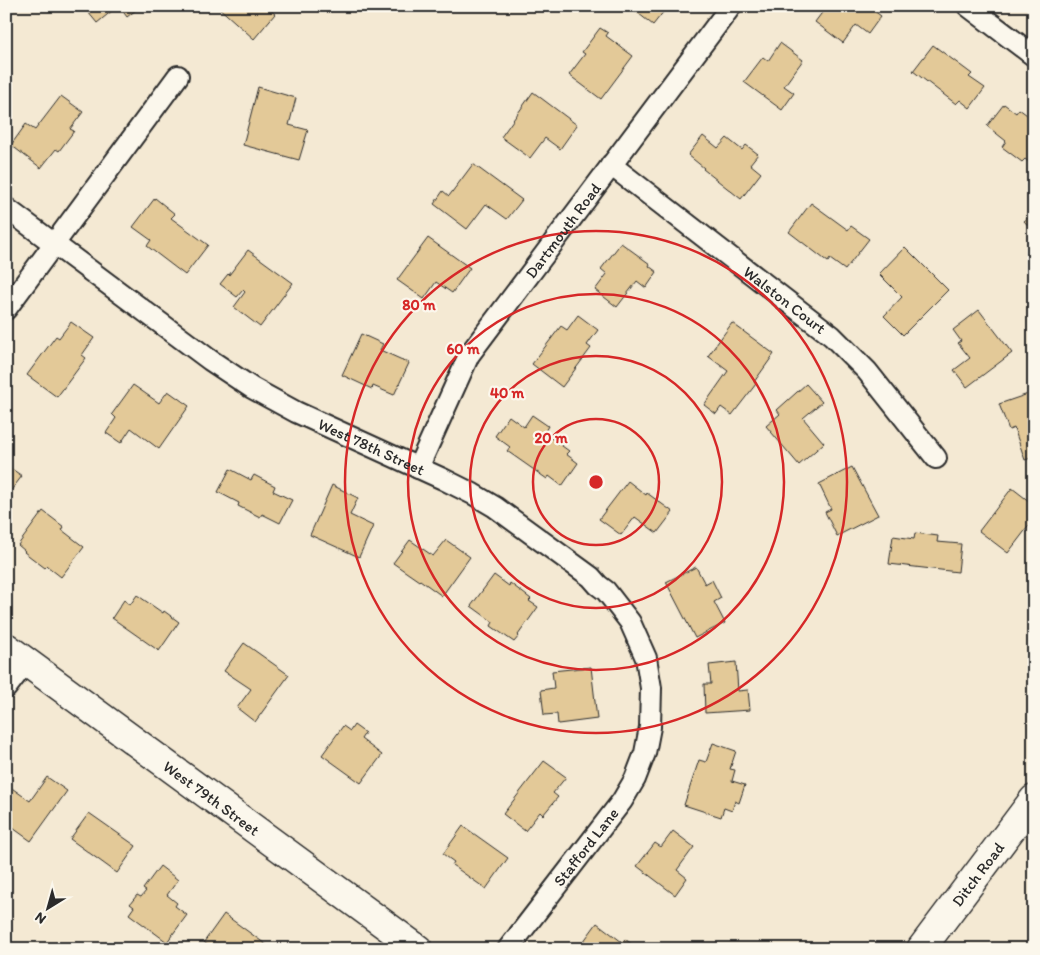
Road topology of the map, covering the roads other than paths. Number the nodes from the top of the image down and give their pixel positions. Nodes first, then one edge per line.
1 (730, 6) edge
2 (968, 6) edge
3 (1034, 56) edge
4 (178, 76) dead end
5 (611, 165) junction
6 (6, 208) edge
7 (54, 244) junction
8 (6, 309) edge
9 (936, 458) dead end
10 (418, 468) junction
11 (16, 655) edge
12 (6, 688) edge
13 (648, 738) joint
14 (1033, 801) edge
15 (418, 949) edge
16 (508, 949) edge
17 (921, 949) edge

1 - 5 street, Dartmouth Road
2 - 3 street
4 - 7 street
5 - 9 street, Walston Court
5 - 10 street, Dartmouth Road
6 - 7 street, West 78th Street
7 - 8 street
7 - 10 street, West 78th Street
10 - 13 street, West 78th Street
11 - 12 street
11 - 15 main road, West 79th Street
13 - 16 street, Stafford Lane
14 - 17 main road, Ditch Road

